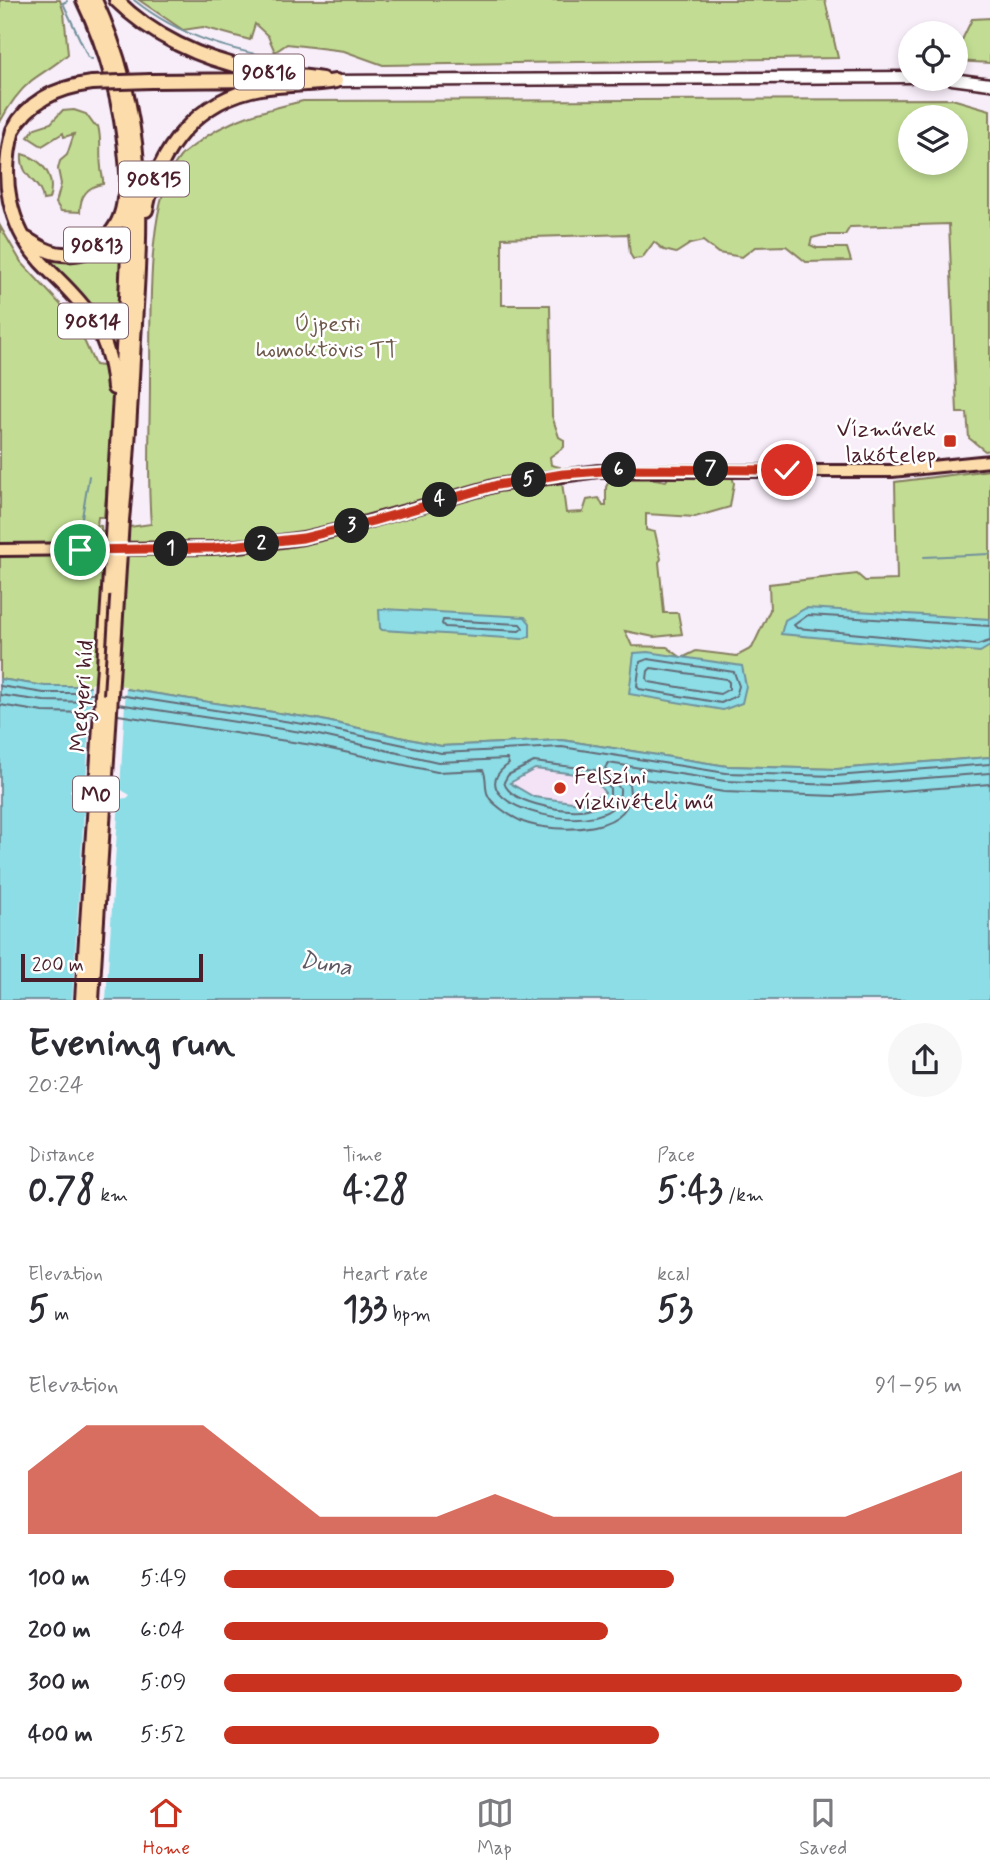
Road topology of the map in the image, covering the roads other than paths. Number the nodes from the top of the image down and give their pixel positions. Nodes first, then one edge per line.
1 (83, 0) edge
2 (95, 0) edge
3 (116, 0) edge
4 (990, 73) edge
5 (898, 77) edge
6 (336, 81) junction
7 (968, 81) edge
8 (973, 81) junction
9 (990, 85) edge
10 (128, 174) junction
11 (22, 236) junction
12 (139, 267) junction
13 (118, 427) junction
14 (990, 461) edge
15 (117, 519) junction
16 (0, 550) edge
17 (82, 1000) edge
18 (92, 1000) edge

1 - 10 highway, M0
2 - 12 highway, M0
3 - 6 highway, 90816
4 - 8 main road
5 - 6 main road
6 - 11 highway, bridge
6 - 12 highway, 90815
7 - 8 main road
8 - 9 main road
10 - 11 highway, 90813
10 - 13 highway, M0
11 - 13 highway, 90814
12 - 15 highway, M0
13 - 15 highway, M0
14 - 16 main road
15 - 17 highway, Megyeri híd / M0, bridge
15 - 18 highway, Megyeri híd / M0, bridge

